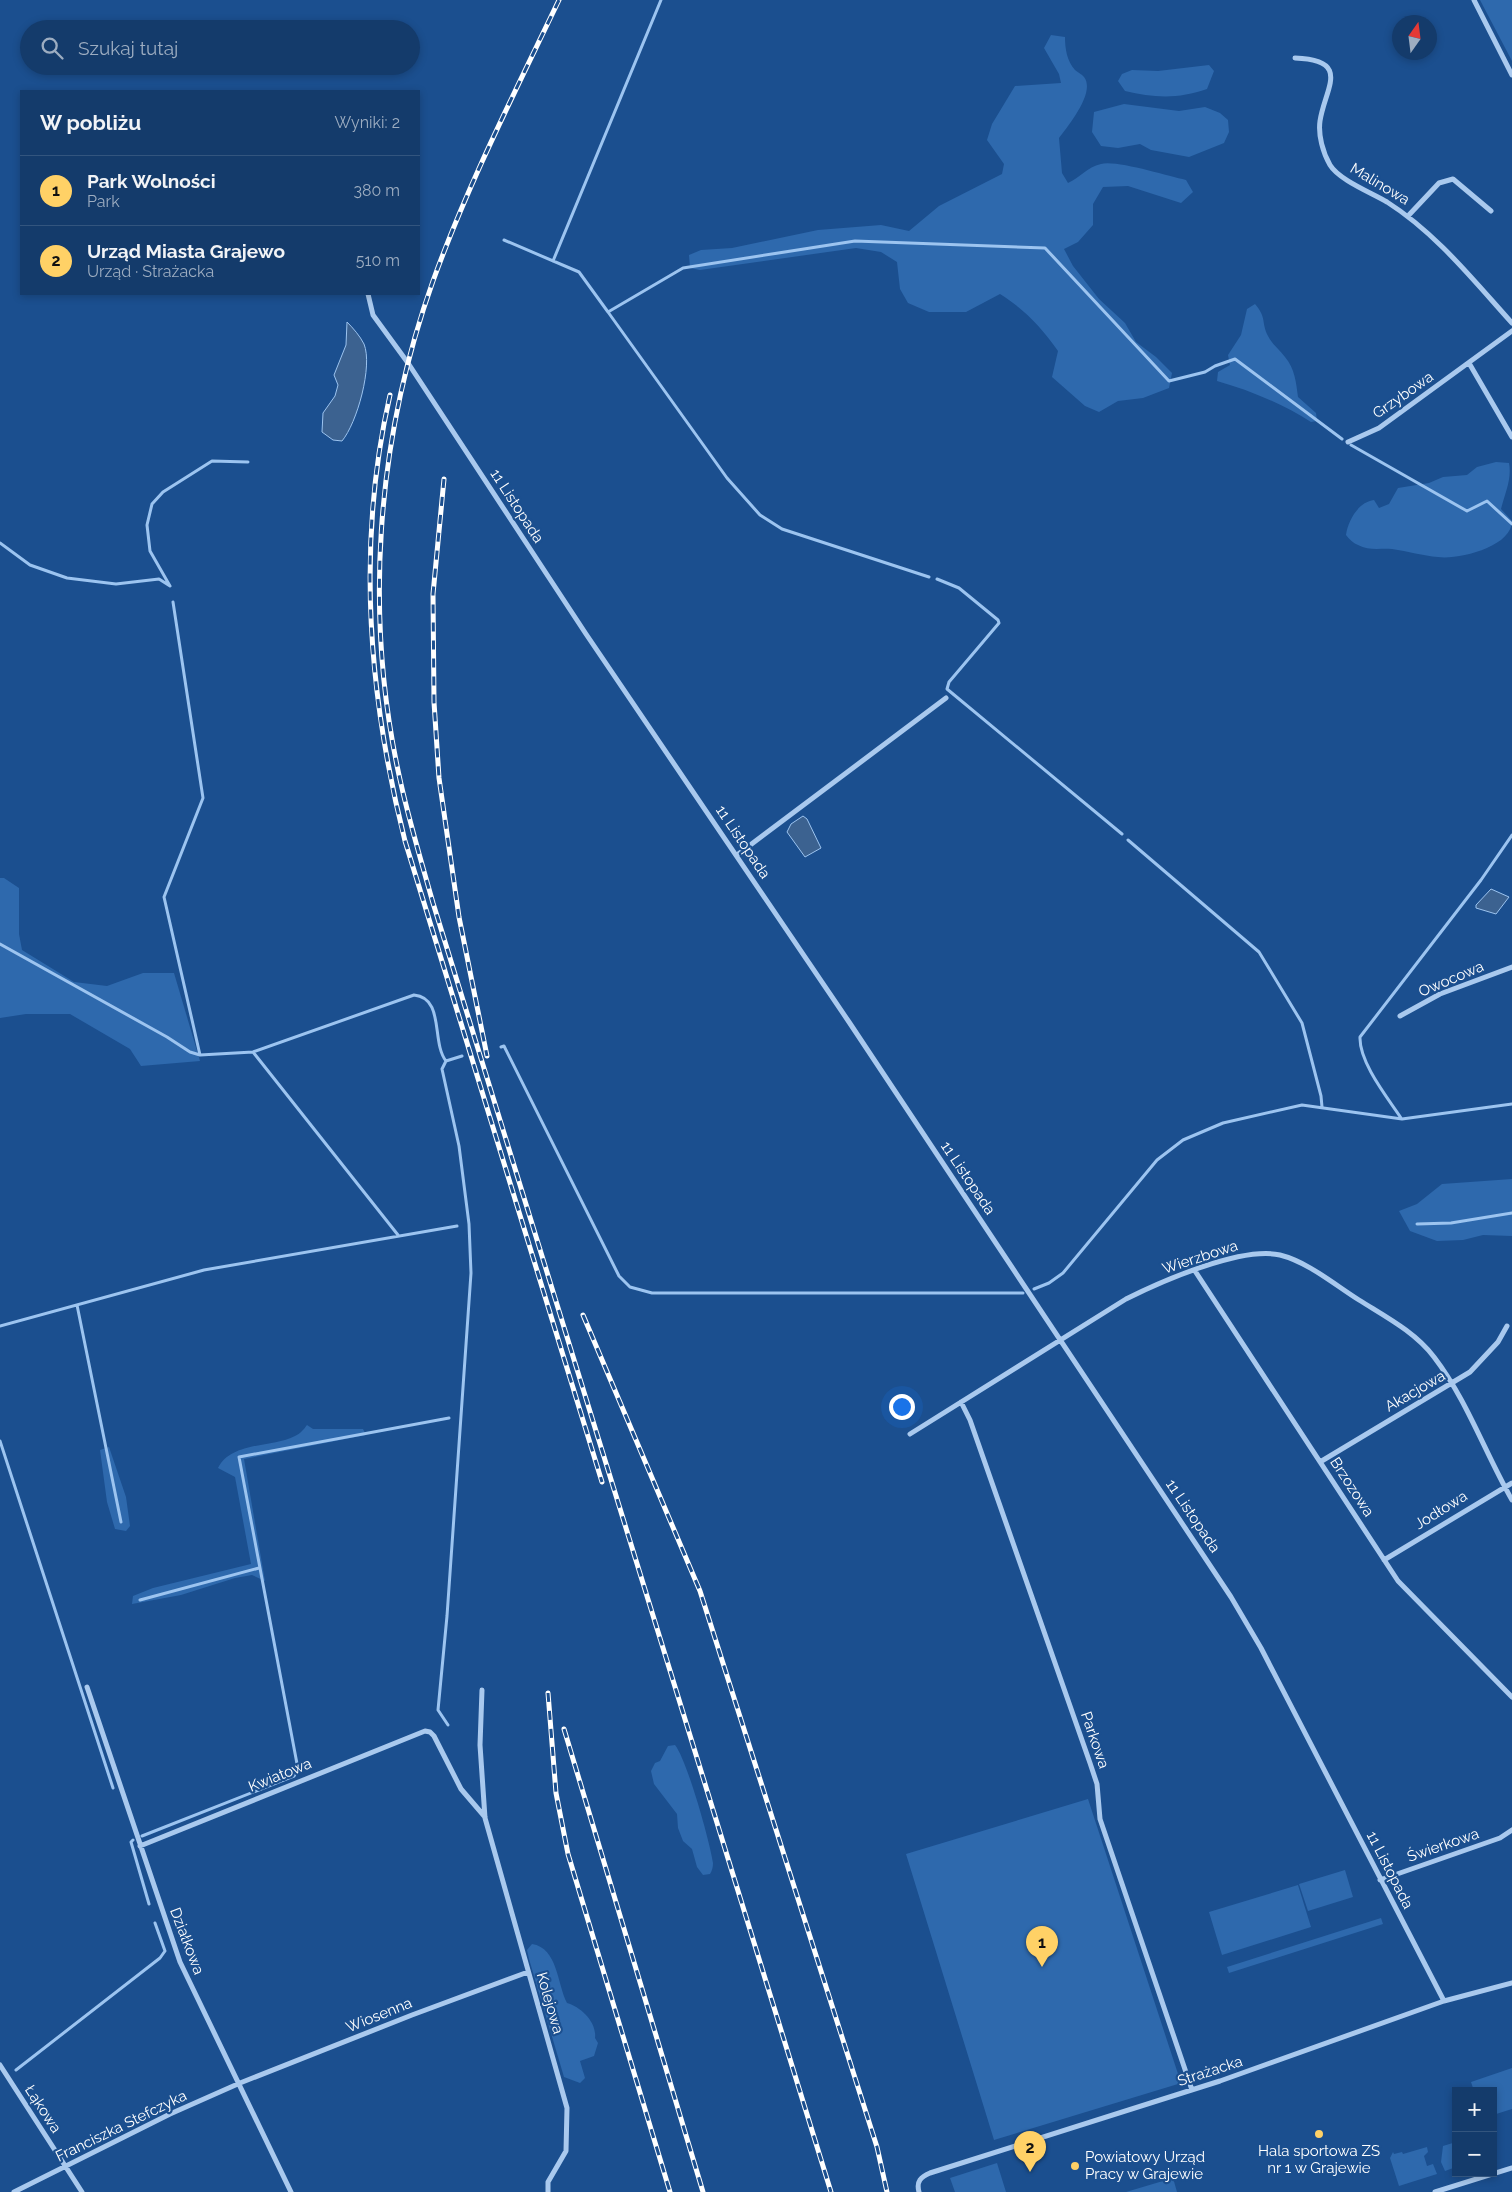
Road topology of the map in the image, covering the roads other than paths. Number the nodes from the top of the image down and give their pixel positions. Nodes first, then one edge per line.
1 (1474, 0) edge
2 (1295, 58) dead end
3 (1512, 75) edge
4 (1491, 211) dead end
5 (1408, 216) junction
6 (368, 295) edge
7 (1512, 323) edge
8 (1512, 331) edge
9 (1470, 363) junction
10 (1512, 437) edge
11 (1348, 442) dead end
12 (946, 698) dead end
13 (737, 855) junction
14 (1512, 967) edge
15 (1400, 1016) dead end
16 (1195, 1271) junction
17 (1507, 1326) dead end
18 (1060, 1339) junction
19 (1452, 1385) junction
20 (961, 1402) junction
21 (910, 1434) dead end
22 (1320, 1462) junction
23 (1512, 1482) edge
24 (1504, 1486) junction
25 (1512, 1500) edge
26 (1384, 1560) junction
27 (87, 1687) dead end
28 (482, 1690) dead end
29 (1512, 1697) edge
30 (430, 1732) joint
31 (485, 1818) junction
32 (1512, 1830) edge
33 (140, 1846) junction
34 (1380, 1880) junction
35 (528, 1972) junction
36 (1512, 1984) edge
37 (1444, 2002) junction
38 (0, 2065) edge
39 (240, 2084) junction
40 (1192, 2090) junction
41 (65, 2167) junction
42 (1512, 2168) edge
43 (14, 2192) edge
44 (82, 2192) edge
45 (291, 2192) edge
46 (548, 2192) edge
47 (919, 2192) edge
48 (1435, 2192) edge

1 - 3 street
2 - 5 street, Malinowa
4 - 5 street
5 - 7 street, Malinowa
6 - 13 street, 11 Listopada
8 - 9 street, Grzybowa
9 - 10 street
9 - 11 street, Grzybowa
12 - 13 street
13 - 18 street, 11 Listopada
14 - 15 street, Owocowa
16 - 18 street, Wierzbowa
16 - 19 street, Wierzbowa
16 - 22 street, Brzozowa
17 - 19 street, Akacjowa
18 - 20 street, Wierzbowa
18 - 34 street, 11 Listopada
19 - 22 street, Akacjowa
19 - 24 street, Wierzbowa
20 - 21 street, Wierzbowa
20 - 40 street, Parkowa
22 - 26 street, Brzozowa
23 - 24 street, Jodłowa
24 - 25 street, Wierzbowa
24 - 26 street, Jodłowa
26 - 29 street, Brzozowa
27 - 33 street, Działkowa
28 - 31 street, Kolejowa
30 - 31 street, Kolejowa
30 - 33 street, Kwiatowa
31 - 35 street, Kolejowa
32 - 34 street, Świerkowa
33 - 39 street, Działkowa
34 - 37 street, 11 Listopada
35 - 39 street, Wiosenna
35 - 46 street, Kolejowa
36 - 37 street, Strażacka
37 - 40 street, Strażacka
38 - 41 street, Łąkowa
39 - 41 street, Franciszka Stefczyka
39 - 45 street, Działkowa
40 - 47 street, Strażacka
41 - 43 street, Franciszka Stefczyka
41 - 44 street, Łąkowa
42 - 48 street

